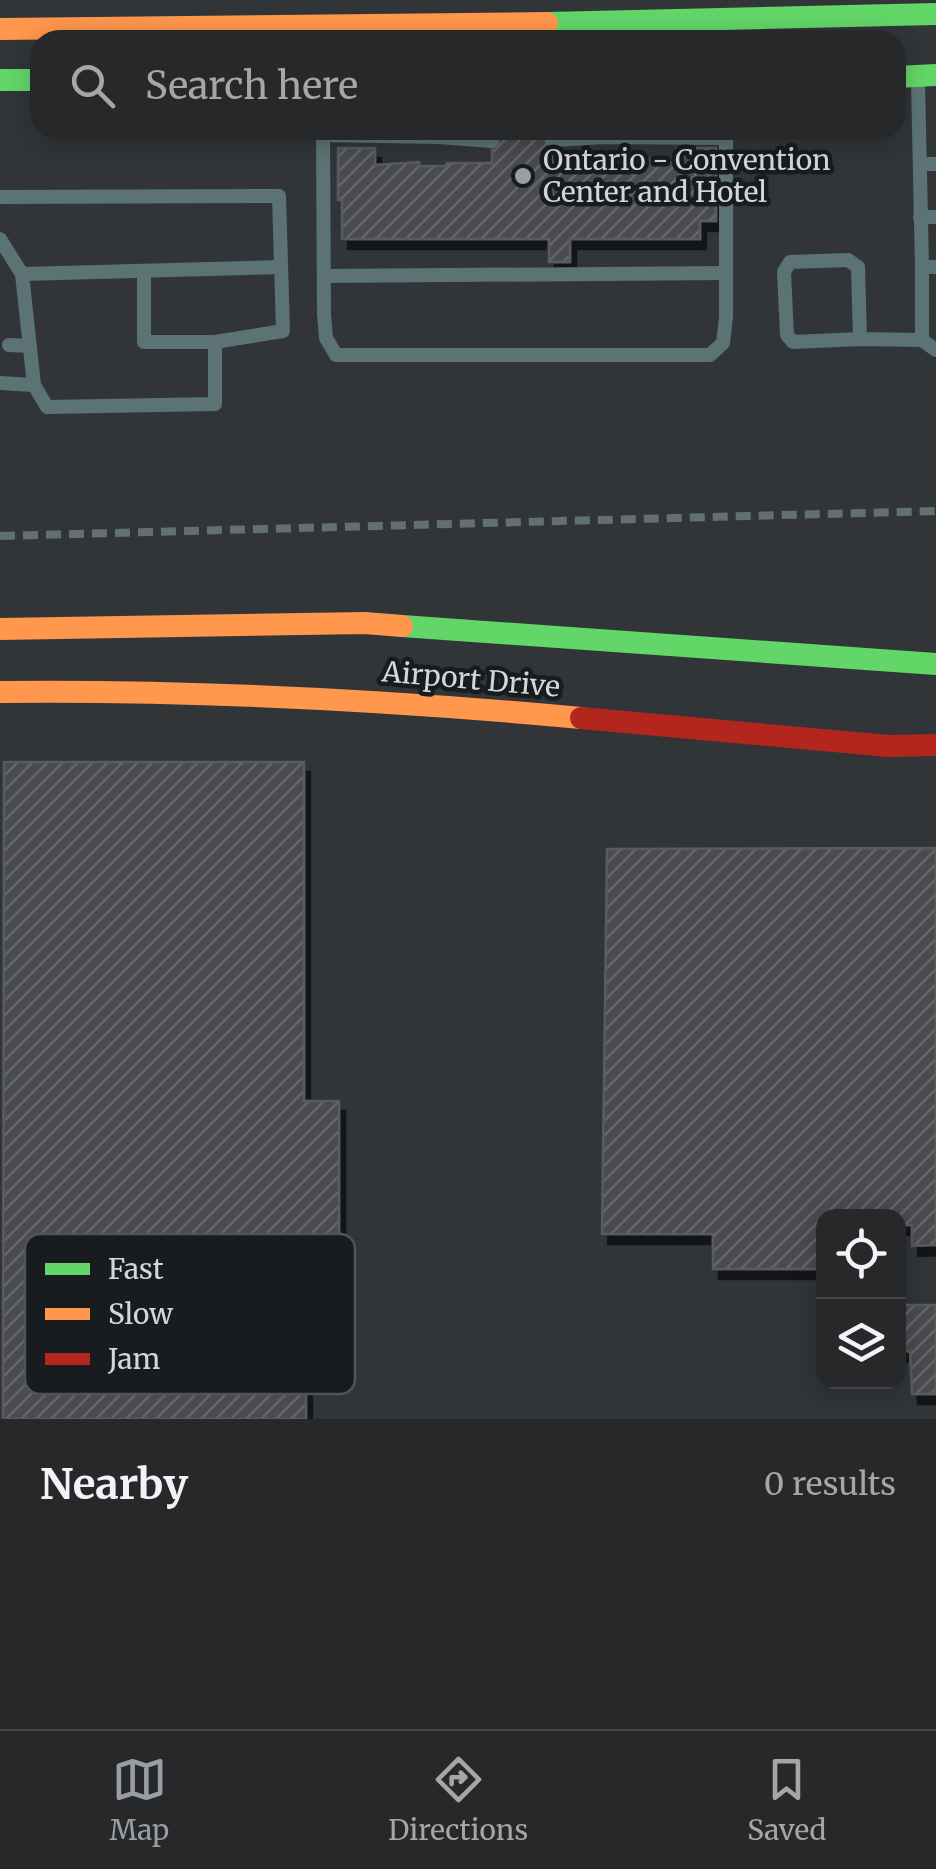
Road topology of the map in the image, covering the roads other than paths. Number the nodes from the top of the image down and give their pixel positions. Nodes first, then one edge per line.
1 (720, 10) edge
2 (936, 14) edge
3 (0, 28) edge
4 (917, 76) edge
5 (0, 80) edge
6 (30, 80) edge
7 (323, 140) edge
8 (485, 140) edge
9 (726, 140) edge
10 (492, 141) dead end
11 (920, 164) junction
12 (936, 164) edge
13 (0, 197) edge
14 (928, 218) edge
15 (0, 239) edge
16 (281, 267) junction
17 (929, 267) edge
18 (144, 272) junction
19 (726, 273) junction
20 (22, 274) junction
21 (324, 276) junction
22 (929, 323) edge
23 (860, 339) junction
24 (922, 340) junction
25 (215, 342) junction
26 (9, 345) dead end
27 (30, 346) junction
28 (936, 350) edge
29 (0, 383) edge
30 (34, 385) junction
31 (0, 629) edge
32 (936, 664) edge
33 (0, 692) edge
34 (936, 745) edge

1 - 2 main road
1 - 3 main road
4 - 11 lane
5 - 6 main road
7 - 21 lane
8 - 10 lane
9 - 19 lane
11 - 12 lane
11 - 14 lane
13 - 16 lane
14 - 17 lane
15 - 20 lane
16 - 18 lane
16 - 25 lane
17 - 22 lane
18 - 20 lane
18 - 25 lane
19 - 21 lane
19 - 21 lane
20 - 27 lane
22 - 24 lane
23 - 23 lane
23 - 24 lane
24 - 28 lane
25 - 30 lane
26 - 27 lane
27 - 30 lane
29 - 30 lane
31 - 32 main road, Airport Drive
33 - 34 main road, Airport Drive

